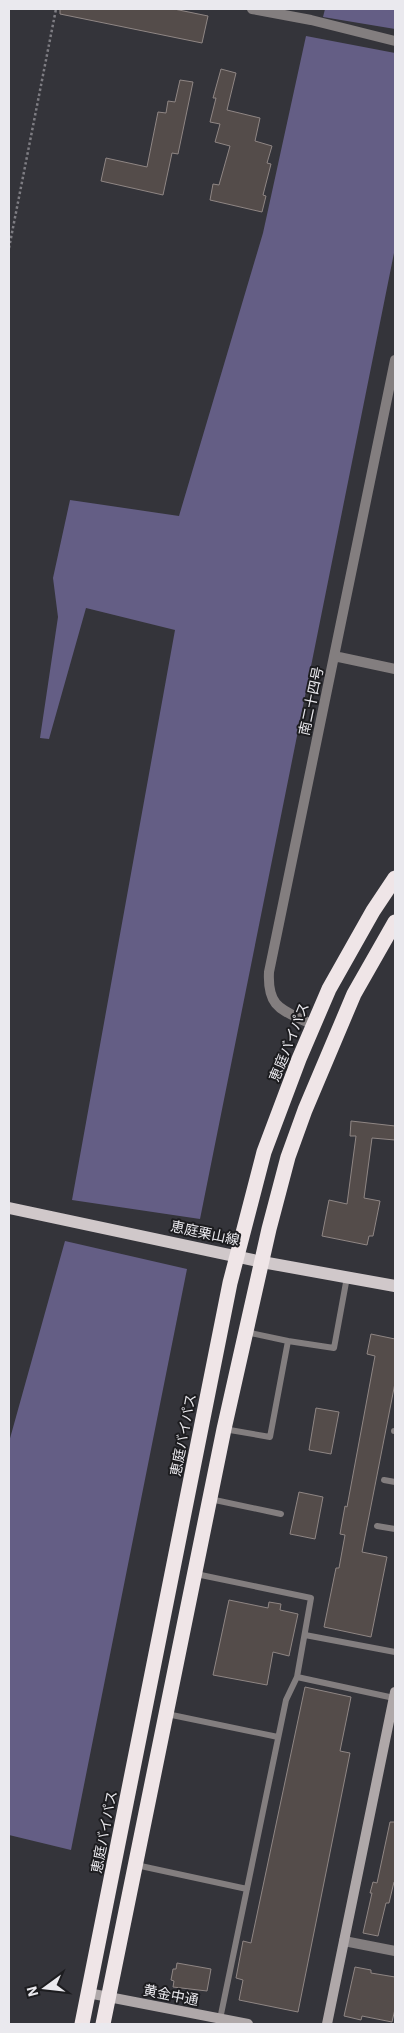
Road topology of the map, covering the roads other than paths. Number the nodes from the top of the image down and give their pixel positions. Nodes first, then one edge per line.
1 (252, 9) edge
2 (395, 41) edge
3 (395, 360) edge
4 (334, 656) junction
5 (395, 669) edge
6 (395, 878) edge
7 (395, 922) edge
8 (313, 1025) junction
9 (9, 1208) edge
10 (236, 1255) junction
11 (262, 1262) junction
12 (347, 1277) junction
13 (395, 1286) edge
14 (246, 1332) junction
15 (288, 1341) junction
16 (224, 1430) junction
17 (384, 1480) dead end
18 (395, 1482) edge
19 (210, 1499) junction
20 (281, 1514) dead end
21 (377, 1526) dead end
22 (395, 1530) edge
23 (196, 1574) junction
24 (305, 1635) junction
25 (395, 1652) edge
26 (297, 1677) junction
27 (395, 1695) edge
28 (167, 1714) junction
29 (278, 1737) junction
30 (136, 1866) junction
31 (247, 1889) junction
32 (344, 1941) junction
33 (395, 1951) edge
34 (88, 1993) junction
35 (108, 1996) junction
36 (220, 2022) edge
37 (82, 2024) edge
38 (103, 2024) edge
39 (248, 2024) edge
40 (327, 2024) edge

1 - 2 street
3 - 4 street, 南二十四号
4 - 5 street
4 - 8 street, 南二十四号
6 - 8 highway, 恵庭バイパス
7 - 11 highway
8 - 10 highway, 恵庭バイパス
9 - 10 main road, 恵庭栗山線
10 - 11 main road, 恵庭栗山線
10 - 34 highway, 恵庭バイパス
11 - 12 main road, 恵庭栗山線
11 - 14 highway
12 - 13 main road, 恵庭栗山線
12 - 15 lane
14 - 15 lane
14 - 16 highway
15 - 16 lane
16 - 19 highway
17 - 18 lane
19 - 20 lane
19 - 23 highway
21 - 22 lane
23 - 24 lane
23 - 28 highway
24 - 25 lane
24 - 26 lane
26 - 27 lane
26 - 29 lane
27 - 32 street
28 - 29 lane
28 - 30 highway
29 - 31 lane
30 - 31 lane
30 - 35 highway
31 - 36 lane
32 - 33 street
32 - 40 street
34 - 35 street, 黄金中通
34 - 37 highway, 恵庭バイパス
35 - 36 street, 黄金中通
35 - 38 highway
36 - 39 street, 黄金中通

